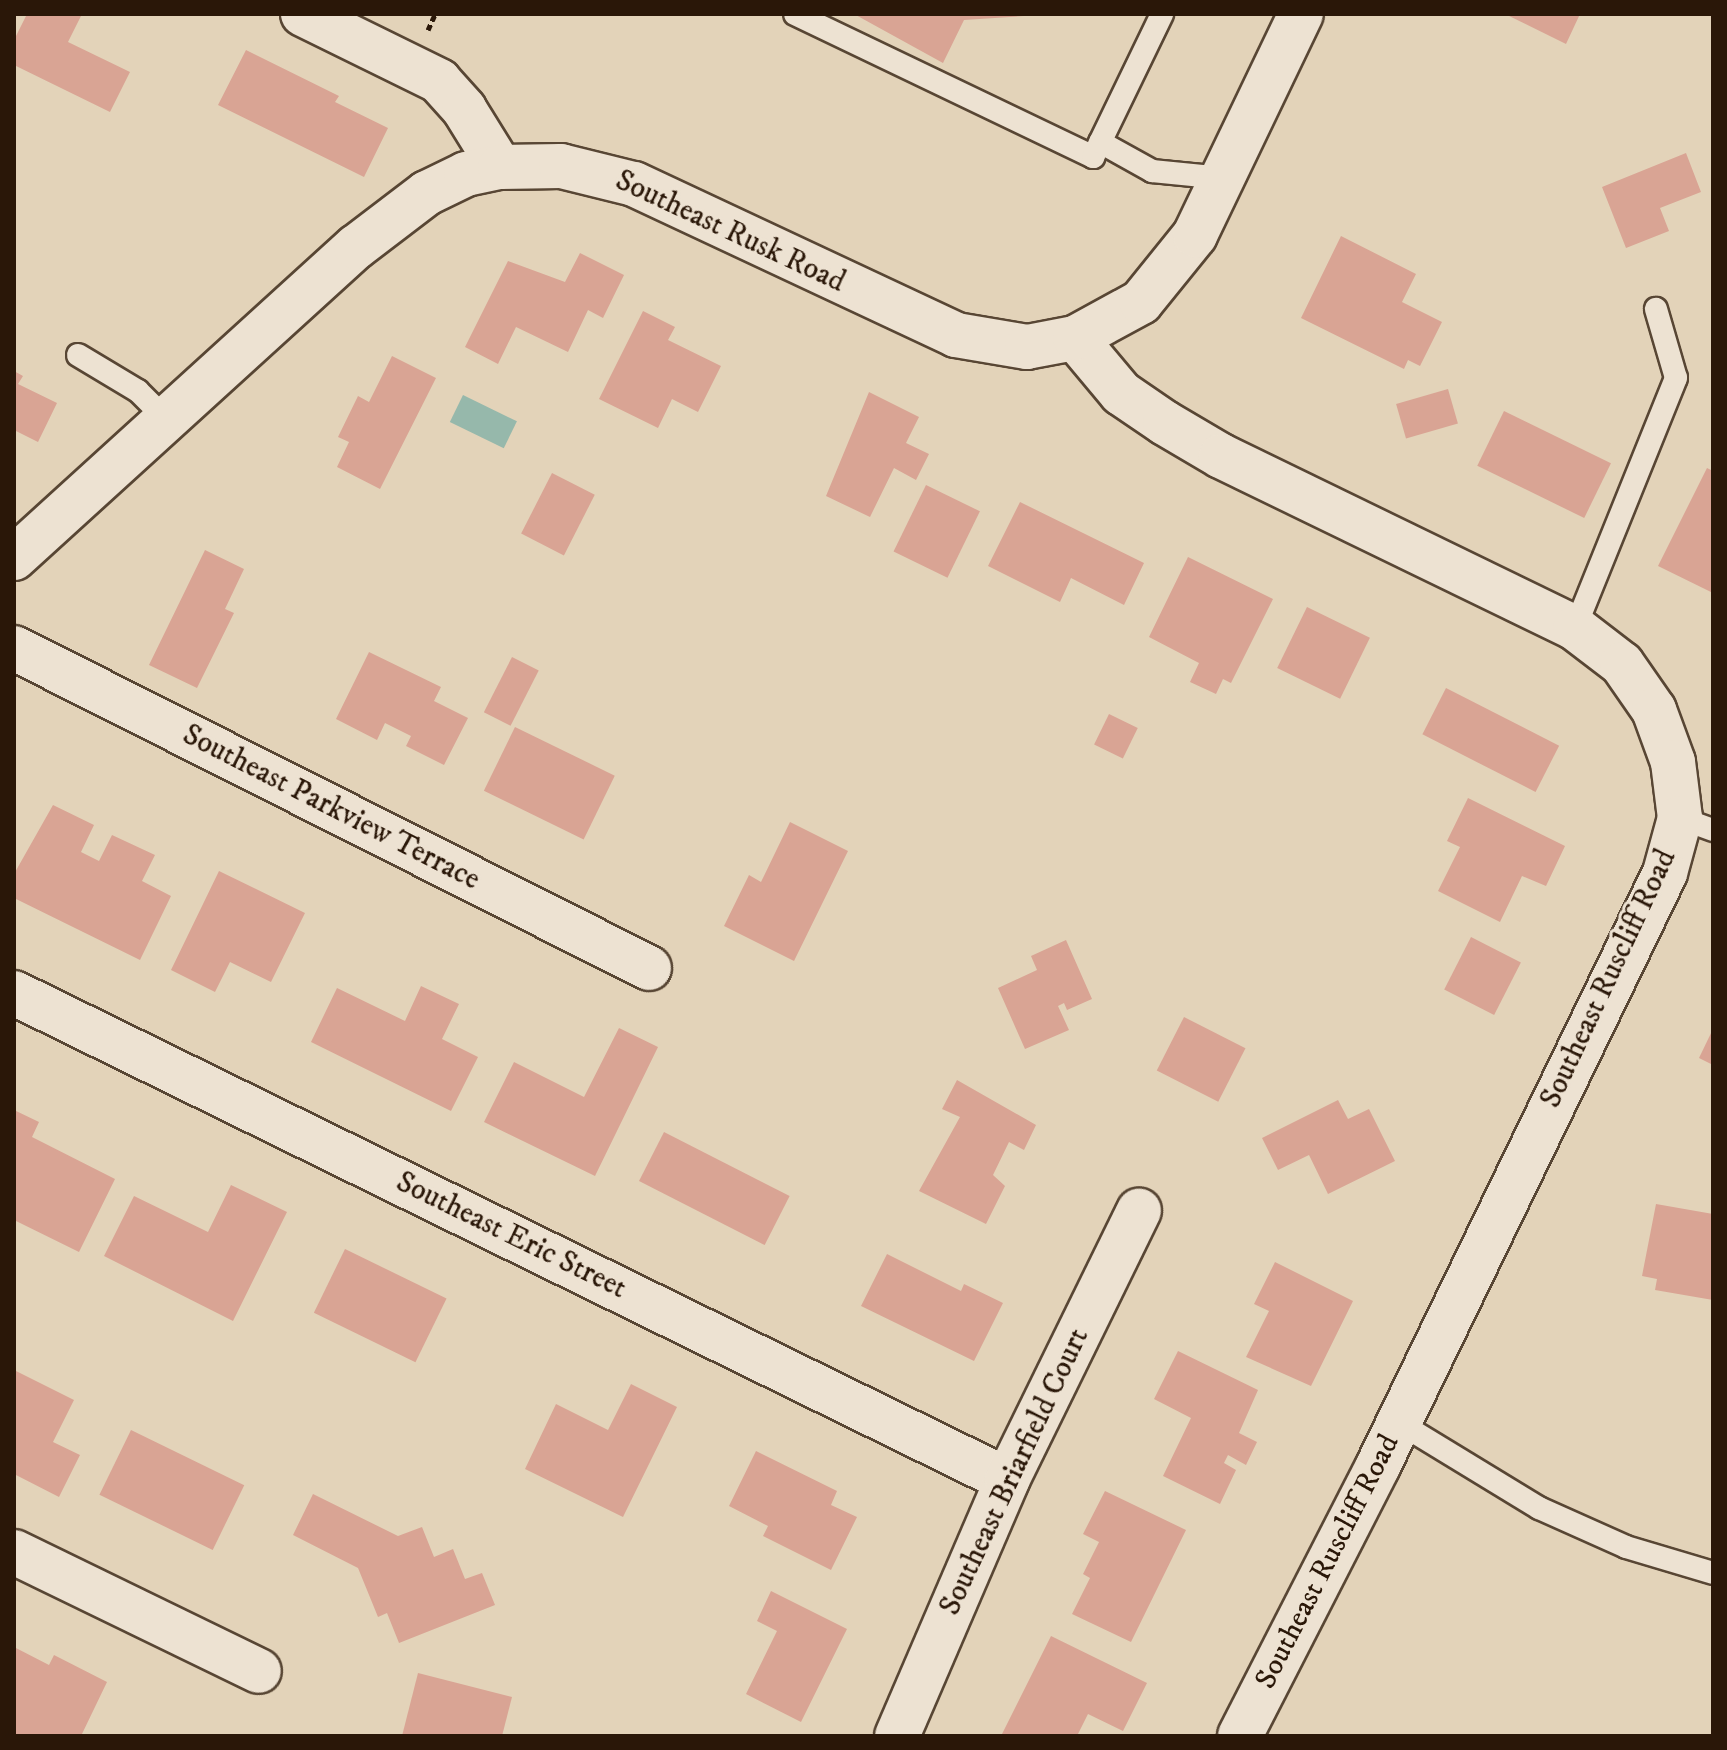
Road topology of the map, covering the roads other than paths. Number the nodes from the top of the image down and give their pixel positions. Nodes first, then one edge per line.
1 (303, 14) edge
2 (795, 14) edge
3 (1162, 14) edge
4 (1301, 14) edge
5 (1100, 142) junction
6 (500, 167) junction
7 (1223, 178) junction
8 (1656, 309) dead end
9 (1075, 338) junction
10 (78, 355) dead end
11 (166, 419) junction
12 (14, 558) edge
13 (1575, 628) junction
14 (14, 648) edge
15 (1696, 824) edge
16 (649, 968) dead end
17 (14, 993) edge
18 (1139, 1211) dead end
19 (1398, 1422) junction
20 (1007, 1480) junction
21 (14, 1552) edge
22 (1713, 1573) edge
23 (259, 1671) dead end
24 (897, 1736) edge
25 (1240, 1736) edge

1 - 6 street
2 - 5 lane
3 - 5 lane
4 - 7 street, Southeast Rusk Road
5 - 7 lane
6 - 9 street, Southeast Rusk Road
6 - 11 street, Southeast Rusk Road
7 - 9 street, Southeast Rusk Road
8 - 13 lane
9 - 13 street, Southeast Ruscliff Road
10 - 11 lane
11 - 12 street, Southeast Rusk Road
13 - 15 street, Southeast Ruscliff Road
14 - 16 street, Southeast Parkview Terrace
15 - 19 street, Southeast Ruscliff Road
17 - 20 street, Southeast Eric Street
18 - 20 street, Southeast Briarfield Court
19 - 22 lane
19 - 25 street, Southeast Ruscliff Road
20 - 24 street, Southeast Briarfield Court
21 - 23 street

